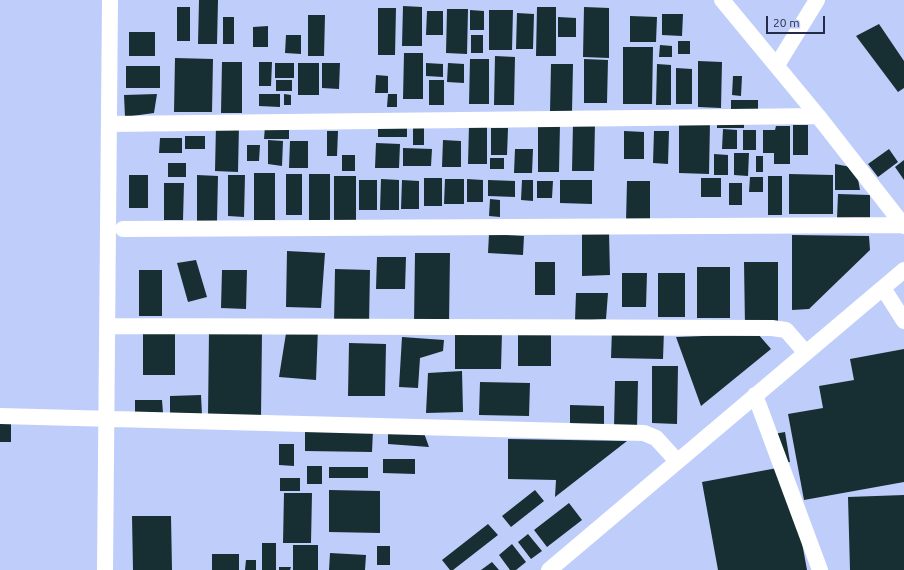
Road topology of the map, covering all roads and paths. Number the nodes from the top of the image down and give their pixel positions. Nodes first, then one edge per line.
1 (110, 0) edge
2 (722, 0) edge
3 (817, 0) edge
4 (777, 65) junction
5 (818, 116) junction
6 (109, 124) junction
7 (904, 225) edge
8 (123, 229) dead end
9 (904, 270) edge
10 (883, 288) junction
11 (904, 321) edge
12 (108, 326) junction
13 (806, 353) junction
14 (755, 395) junction
15 (0, 416) edge
16 (107, 419) junction
17 (676, 461) junction
18 (105, 570) edge
19 (549, 570) edge
20 (820, 570) edge

1 - 6 street
2 - 4 street
3 - 4 street
4 - 5 street
5 - 6 street
5 - 7 street
6 - 12 street
7 - 8 street
9 - 10 street
10 - 11 street
10 - 13 street
12 - 13 street
12 - 16 street
13 - 14 street
14 - 17 street
14 - 20 street
15 - 16 street
16 - 17 street
16 - 18 street
17 - 19 street

